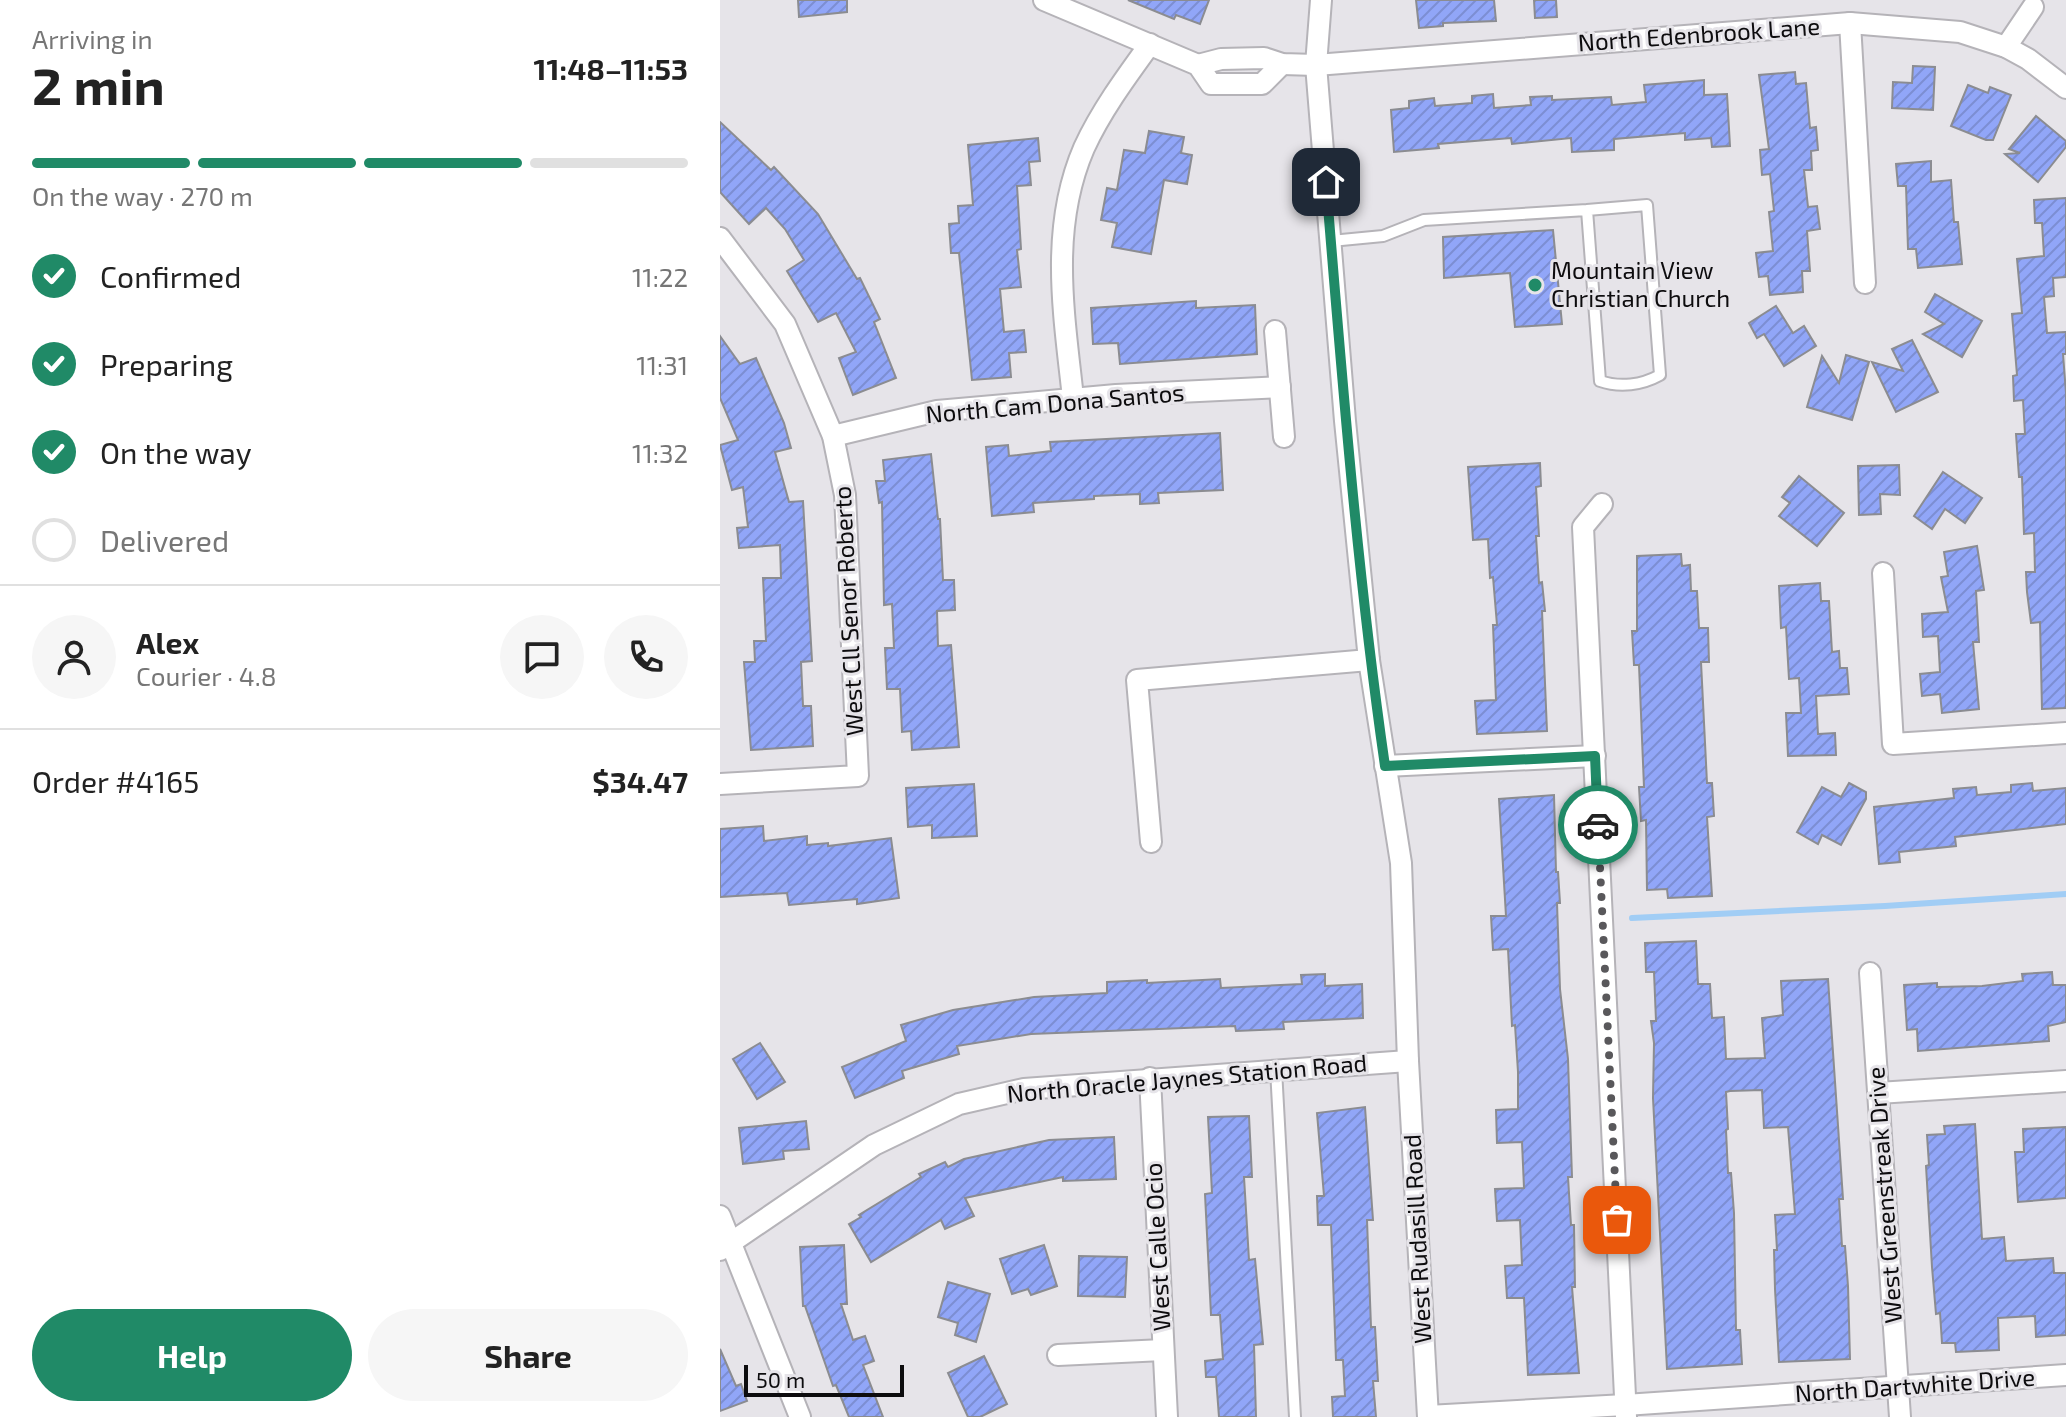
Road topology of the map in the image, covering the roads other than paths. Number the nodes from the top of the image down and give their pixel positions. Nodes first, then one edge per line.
1 (1044, 0) edge
2 (1321, 0) edge
3 (2033, 7) dead end
4 (1850, 23) junction
5 (1150, 44) junction
6 (2006, 47) junction
7 (1316, 65) junction
8 (2066, 88) edge
9 (1587, 210) junction
10 (720, 238) edge
11 (1331, 241) junction
12 (1865, 283) dead end
13 (1275, 331) dead end
14 (1280, 387) junction
15 (1073, 398) junction
16 (833, 436) junction
17 (1284, 437) dead end
18 (1602, 504) dead end
19 (1883, 573) dead end
20 (1369, 660) junction
21 (2066, 733) edge
22 (1595, 756) junction
23 (1385, 766) junction
24 (720, 784) edge
25 (1151, 842) dead end
26 (1870, 973) dead end
27 (1408, 1061) junction
28 (1276, 1069) junction
29 (1150, 1078) junction
30 (2066, 1081) edge
31 (1878, 1093) junction
32 (720, 1216) edge
33 (726, 1246) edge
34 (1163, 1350) junction
35 (1058, 1355) dead end
36 (2066, 1375) edge
37 (1898, 1388) junction
38 (1626, 1411) edge
39 (1428, 1416) edge
40 (800, 1417) edge
41 (1167, 1417) edge
42 (1295, 1417) edge
43 (1900, 1417) edge

1 - 5 street
2 - 7 street, West Rudasill Road
3 - 6 street
4 - 6 street, North Edenbrook Lane
4 - 7 street, North Edenbrook Lane
4 - 12 street
5 - 7 street, North Edenbrook Lane
5 - 15 street
6 - 8 street, North Edenbrook Lane
7 - 11 street, West Rudasill Road
9 - 9 lane
9 - 11 lane
10 - 16 street, West Cll Senor Roberto
11 - 20 street, West Rudasill Road
13 - 14 street
14 - 15 street, North Cam Dona Santos
14 - 17 street
15 - 16 street, North Cam Dona Santos
16 - 24 street, West Cll Senor Roberto
18 - 22 street
19 - 21 street
20 - 23 street, West Rudasill Road
20 - 25 street
22 - 23 street
22 - 38 street
23 - 27 street, West Rudasill Road
26 - 31 street, West Greenstreak Drive
27 - 28 street, North Oracle Jaynes Station Road
27 - 39 street, West Rudasill Road
28 - 29 street, North Oracle Jaynes Station Road
28 - 42 lane
29 - 33 street, North Oracle Jaynes Station Road
29 - 34 street, West Calle Ocio
30 - 31 street
31 - 37 street, West Greenstreak Drive
32 - 33 street
33 - 40 street
34 - 35 street
34 - 41 street, West Calle Ocio
36 - 37 street, North Dartwhite Drive
37 - 38 street, North Dartwhite Drive
37 - 43 street, West Greenstreak Drive
38 - 39 street, North Dartwhite Drive

